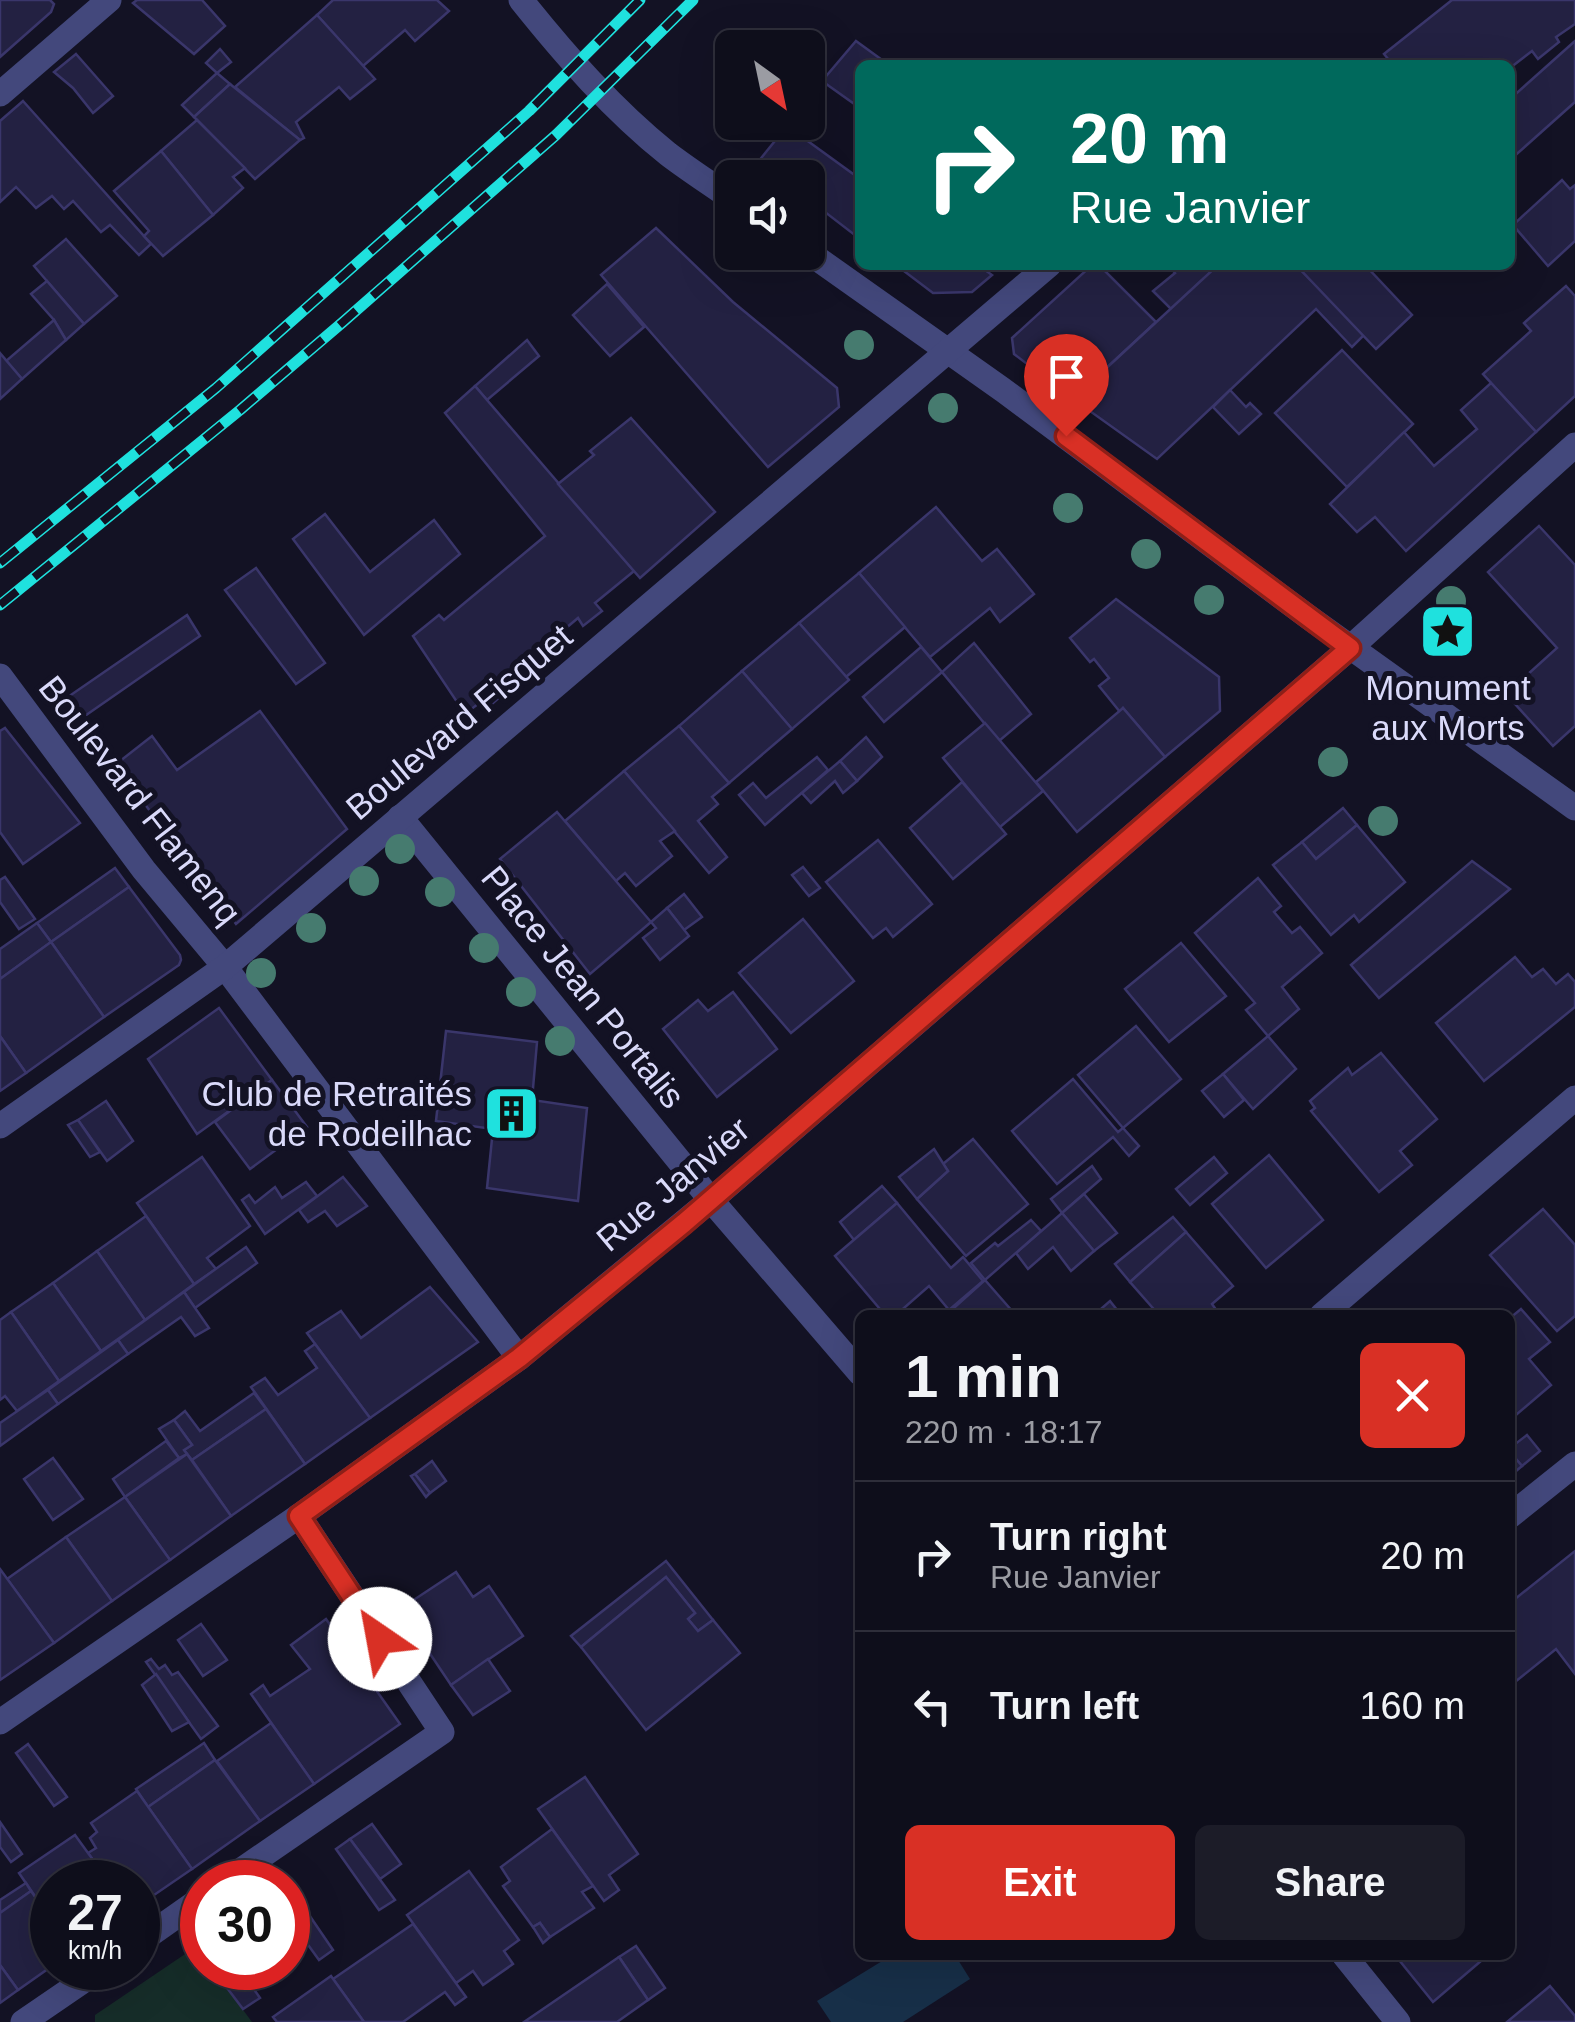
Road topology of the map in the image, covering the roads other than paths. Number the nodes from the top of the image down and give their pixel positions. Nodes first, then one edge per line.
1 (522, 0) edge
2 (104, 2) edge
3 (0, 94) edge
4 (715, 187) edge
5 (825, 264) edge
6 (1043, 270) edge
7 (948, 352) junction
8 (1575, 445) edge
9 (1350, 648) junction
10 (0, 676) edge
11 (1575, 808) edge
12 (400, 817) junction
13 (225, 967) junction
14 (1575, 1098) edge
15 (0, 1126) edge
16 (711, 1200) junction
17 (1328, 1310) edge
18 (519, 1358) junction
19 (855, 1367) edge
20 (1575, 1464) edge
21 (1515, 1512) edge
22 (299, 1516) junction
23 (0, 1722) edge
24 (256, 1860) edge
25 (1348, 1960) edge
26 (70, 1990) edge
27 (23, 2022) edge
28 (1398, 2022) edge

1 - 4 street
2 - 3 street
5 - 7 street
6 - 7 street, Boulevard Fisquet
7 - 9 street
7 - 12 street, Boulevard Fisquet
8 - 9 street, Rue Janvier
9 - 11 street
9 - 16 street, Rue Janvier
10 - 13 street, Boulevard Flamenq
12 - 13 street, Boulevard Fisquet
12 - 16 street, Place Jean Portalis
13 - 15 street, Boulevard Fisquet
13 - 18 street
14 - 17 street
16 - 18 street, Rue Janvier
16 - 19 street, Place Jean Portalis
18 - 22 street, Rue Janvier
20 - 21 street
22 - 23 street, Rue Janvier
22 - 24 street
25 - 28 street
26 - 27 street

